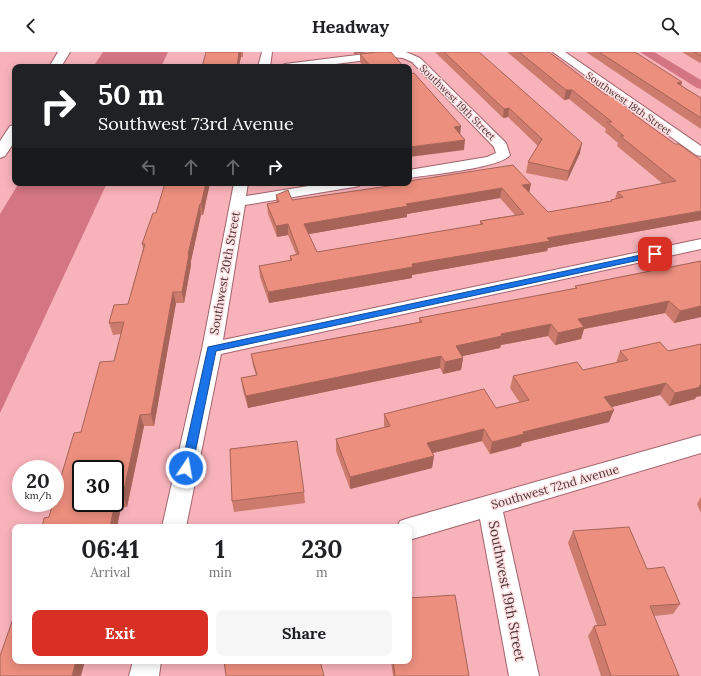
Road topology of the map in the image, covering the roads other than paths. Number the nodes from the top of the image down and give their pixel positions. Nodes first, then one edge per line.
1 (64, 52) edge
2 (267, 52) edge
3 (558, 52) edge
4 (57, 64) edge
5 (265, 64) edge
6 (309, 64) edge
7 (12, 134) edge
8 (701, 152) edge
9 (0, 153) edge
10 (412, 174) edge
11 (316, 186) edge
12 (239, 192) edge
13 (701, 244) edge
14 (212, 349) junction
15 (701, 444) edge
16 (490, 506) junction
17 (175, 524) edge
18 (412, 528) edge
19 (146, 664) edge
20 (144, 676) edge
21 (524, 676) edge

1 - 4 main road
2 - 5 street
3 - 8 street, Southwest 18th Street
6 - 10 street, Southwest 19th Street
7 - 9 main road
11 - 12 street
12 - 14 street, Southwest 20th Street
13 - 14 street
14 - 17 street, Southwest 20th Street
15 - 16 street, Southwest 72nd Avenue
16 - 18 street, Southwest 72nd Avenue
16 - 21 street, Southwest 19th Street
19 - 20 street

